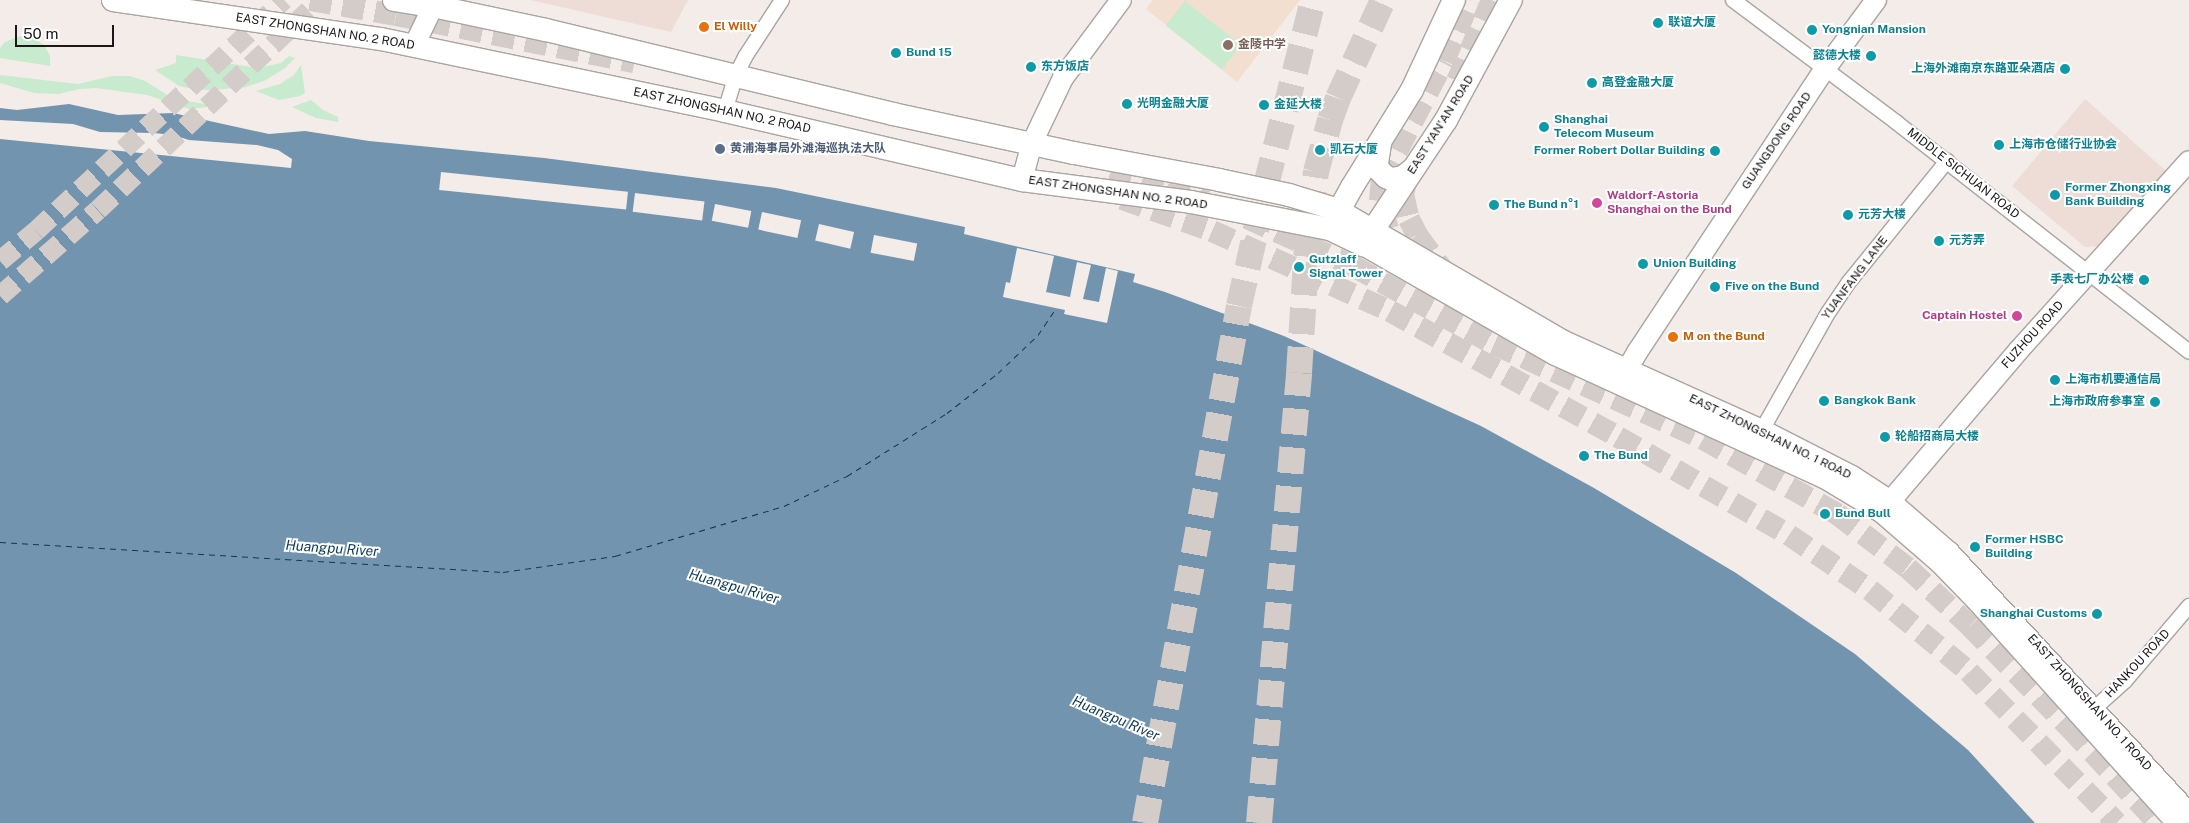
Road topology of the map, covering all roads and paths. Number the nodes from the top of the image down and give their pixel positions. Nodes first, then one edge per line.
1 (113, 0) edge
2 (394, 0) edge
3 (782, 0) edge
4 (1121, 0) edge
5 (1454, 0) edge
6 (1511, 0) edge
7 (1733, 0) edge
8 (1876, 0) edge
9 (435, 3) edge
10 (414, 46) junction
11 (1825, 69) junction
12 (736, 75) junction
13 (725, 111) junction
14 (1032, 143) junction
15 (1380, 144) junction
16 (1947, 161) junction
17 (2189, 161) edge
18 (1416, 165) junction
19 (1022, 180) junction
20 (1334, 219) junction
21 (1368, 237) junction
22 (2088, 272) junction
23 (2189, 352) edge
24 (1622, 378) junction
25 (1762, 430) junction
26 (1885, 506) junction
27 (2189, 606) edge
28 (2088, 714) junction
29 (2189, 812) edge
30 (2177, 823) edge

1 - 10 main road, EAST ZHONGSHAN NO. 2 ROAD
2 - 9 main road
3 - 12 street
4 - 14 main road
5 - 15 main road
6 - 18 main road, EAST YAN'AN ROAD
7 - 11 street, MIDDLE SICHUAN ROAD
8 - 11 main road, GUANGDONG ROAD
9 - 10 main road
9 - 12 main road
10 - 13 main road, EAST ZHONGSHAN NO. 2 ROAD
11 - 16 street, MIDDLE SICHUAN ROAD
11 - 24 main road, GUANGDONG ROAD
12 - 13 street
12 - 14 main road
13 - 19 main road, EAST ZHONGSHAN NO. 2 ROAD
14 - 19 main road
14 - 20 main road
15 - 18 main road
15 - 20 main road
16 - 22 street, MIDDLE SICHUAN ROAD
16 - 25 street, YUANFANG LANE
17 - 22 main road, FUZHOU ROAD
18 - 21 main road, EAST YAN'AN ROAD
19 - 20 main road, EAST ZHONGSHAN NO. 2 ROAD
20 - 21 main road
21 - 24 main road, EAST ZHONGSHAN NO. 1 ROAD
22 - 23 street, MIDDLE SICHUAN ROAD
22 - 26 main road, FUZHOU ROAD
24 - 25 main road, EAST ZHONGSHAN NO. 1 ROAD
24 - 26 main road, EAST ZHONGSHAN NO. 1 ROAD
25 - 26 main road, EAST ZHONGSHAN NO. 1 ROAD
26 - 28 main road, EAST ZHONGSHAN NO. 1 ROAD
27 - 28 street, HANKOU ROAD
28 - 29 main road, EAST ZHONGSHAN NO. 1 ROAD
28 - 30 main road, EAST ZHONGSHAN NO. 1 ROAD

